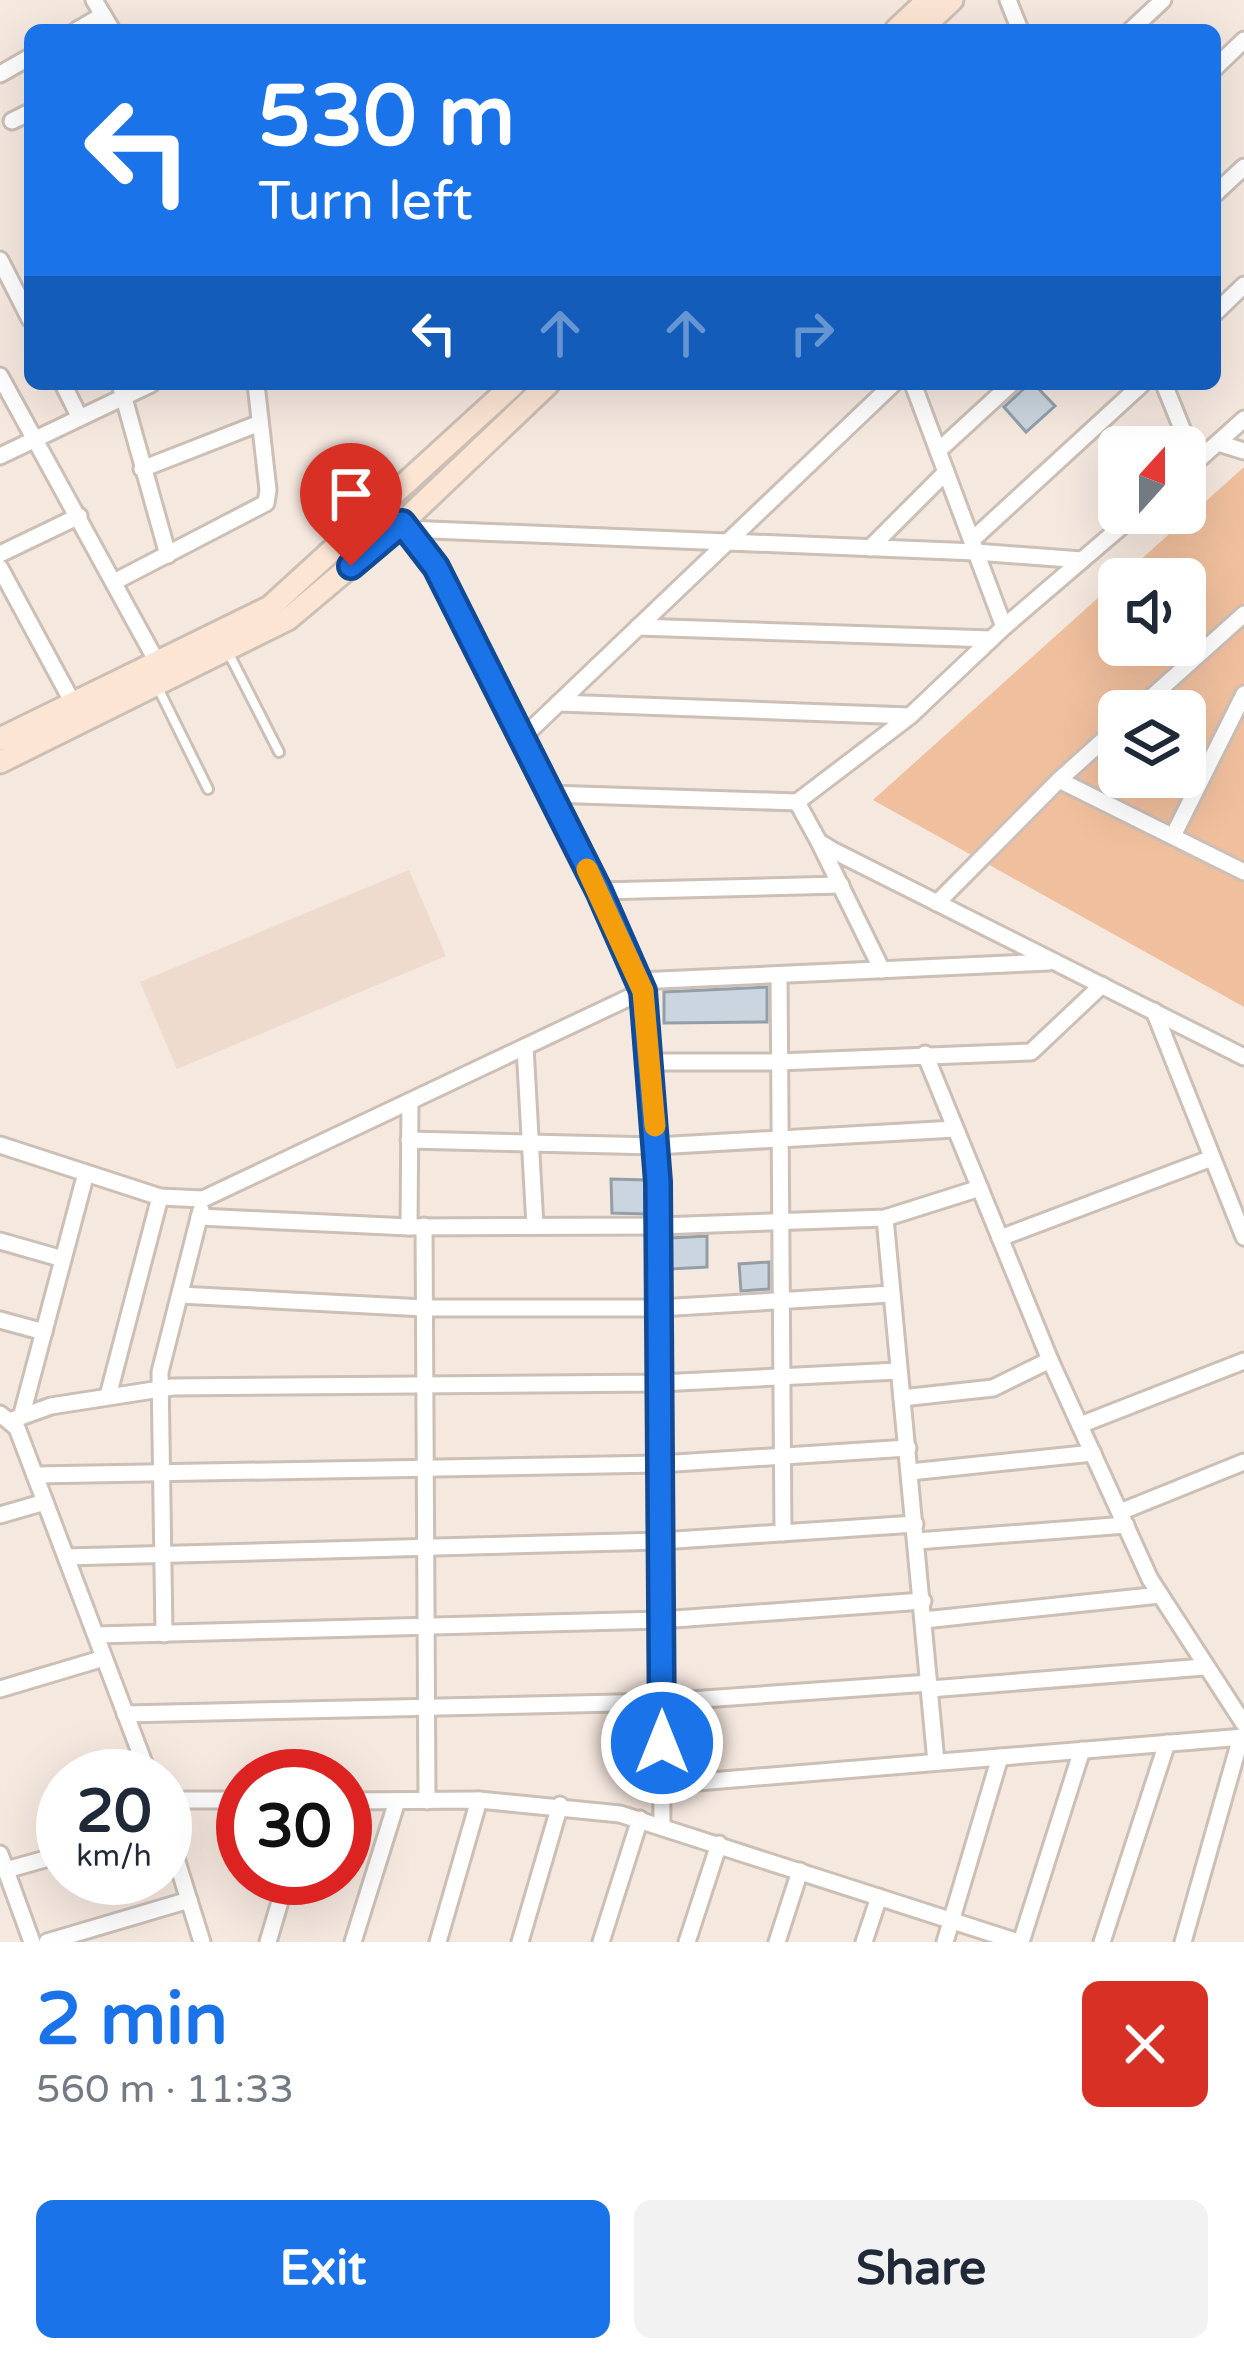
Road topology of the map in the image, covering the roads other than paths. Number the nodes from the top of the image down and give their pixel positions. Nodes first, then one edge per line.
1 (928, 0) edge
2 (952, 0) edge
3 (1163, 0) edge
4 (902, 24) edge
5 (926, 24) edge
6 (1137, 24) edge
7 (1244, 40) edge
8 (1221, 62) edge
9 (24, 115) edge
10 (12, 122) dead end
11 (1244, 167) edge
12 (1221, 188) edge
13 (0, 260) edge
14 (1244, 285) edge
15 (24, 307) edge
16 (1221, 307) edge
17 (0, 376) edge
18 (66, 390) edge
19 (120, 390) edge
20 (122, 390) edge
21 (257, 390) edge
22 (507, 390) edge
23 (542, 390) edge
24 (887, 390) edge
25 (915, 390) edge
26 (1004, 390) edge
27 (1136, 390) edge
28 (1166, 390) edge
29 (79, 416) junction
30 (1244, 419) edge
31 (260, 423) junction
32 (1178, 426) edge
33 (37, 437) junction
34 (1218, 443) junction
35 (938, 451) junction
36 (1244, 451) edge
37 (1206, 454) edge
38 (0, 456) edge
39 (142, 470) junction
40 (946, 472) junction
41 (382, 505) junction
42 (79, 516) junction
43 (404, 526) junction
44 (1112, 534) edge
45 (728, 542) junction
46 (974, 546) junction
47 (870, 548) junction
48 (0, 554) edge
49 (168, 555) junction
50 (1082, 560) junction
51 (0, 568) edge
52 (114, 582) junction
53 (1244, 614) edge
54 (638, 627) junction
55 (998, 633) junction
56 (228, 651) junction
57 (157, 662) junction
58 (157, 686) junction
59 (1159, 690) edge
60 (1244, 694) edge
61 (73, 703) junction
62 (559, 703) junction
63 (910, 716) junction
64 (522, 738) junction
65 (0, 739) edge
66 (1098, 745) edge
67 (279, 752) dead end
68 (0, 762) edge
69 (1059, 780) junction
70 (208, 789) dead end
71 (549, 794) junction
72 (797, 802) junction
73 (1173, 836) junction
74 (819, 842) junction
75 (1244, 872) edge
76 (841, 885) junction
77 (599, 891) junction
78 (937, 903) junction
79 (1055, 962) junction
80 (882, 970) junction
81 (779, 975) junction
82 (640, 986) junction
83 (1102, 986) junction
84 (1154, 1011) junction
85 (525, 1047) junction
86 (925, 1054) junction
87 (1244, 1057) edge
88 (650, 1062) junction
89 (778, 1062) junction
90 (410, 1102) junction
91 (956, 1129) junction
92 (410, 1140) junction
93 (779, 1141) junction
94 (530, 1144) junction
95 (0, 1145) edge
96 (656, 1146) junction
97 (1212, 1158) junction
98 (86, 1173) junction
99 (980, 1189) junction
100 (160, 1197) junction
101 (201, 1208) junction
102 (884, 1218) junction
103 (779, 1220) junction
104 (535, 1226) junction
105 (658, 1226) junction
106 (417, 1227) junction
107 (1000, 1238) junction
108 (1244, 1238) edge
109 (0, 1241) edge
110 (63, 1259) junction
111 (891, 1294) junction
112 (179, 1295) junction
113 (781, 1302) junction
114 (424, 1308) junction
115 (659, 1308) junction
116 (0, 1320) edge
117 (44, 1332) junction
118 (1050, 1360) junction
119 (1244, 1361) edge
120 (898, 1371) junction
121 (782, 1379) junction
122 (660, 1383) junction
123 (160, 1388) junction
124 (422, 1388) junction
125 (108, 1396) junction
126 (902, 1398) junction
127 (11, 1416) edge
128 (1080, 1424) junction
129 (908, 1448) junction
130 (1093, 1453) junction
131 (782, 1457) junction
132 (1244, 1462) edge
133 (660, 1464) junction
134 (425, 1470) junction
135 (910, 1472) junction
136 (160, 1473) junction
137 (35, 1475) junction
138 (45, 1502) junction
139 (0, 1515) edge
140 (1123, 1519) junction
141 (783, 1533) junction
142 (916, 1533) junction
143 (661, 1541) junction
144 (426, 1546) junction
145 (163, 1554) junction
146 (66, 1557) junction
147 (1160, 1595) junction
148 (922, 1601) junction
149 (661, 1620) junction
150 (924, 1620) junction
151 (426, 1627) junction
152 (164, 1634) junction
153 (95, 1635) junction
154 (104, 1658) junction
155 (1204, 1667) junction
156 (930, 1686) junction
157 (0, 1689) edge
158 (662, 1702) junction
159 (427, 1708) junction
160 (125, 1714) junction
161 (1243, 1733) edge
162 (1167, 1743) junction
163 (139, 1749) edge
164 (1082, 1750) junction
165 (1000, 1757) junction
166 (936, 1762) junction
167 (662, 1785) junction
168 (479, 1800) junction
169 (372, 1801) edge
170 (397, 1801) junction
171 (427, 1801) junction
172 (560, 1805) junction
173 (640, 1820) junction
174 (662, 1826) junction
175 (719, 1844) junction
176 (36, 1858) edge
177 (3, 1862) edge
178 (800, 1871) junction
179 (879, 1897) junction
180 (172, 1905) edge
181 (191, 1905) edge
182 (279, 1905) edge
183 (20, 1910) junction
184 (0, 1915) edge
185 (952, 1920) junction
186 (32, 1942) edge
187 (47, 1942) edge
188 (202, 1942) edge
189 (268, 1942) edge
190 (352, 1942) edge
191 (438, 1942) edge
192 (520, 1942) edge
193 (601, 1942) edge
194 (687, 1942) edge
195 (777, 1942) edge
196 (865, 1942) edge
197 (945, 1942) edge
198 (1020, 1942) edge
199 (1102, 1942) edge
200 (1183, 1942) edge

1 - 4 street
2 - 5 street
3 - 6 street
7 - 8 street
9 - 10 street
11 - 12 street
13 - 15 street
14 - 16 street
17 - 33 street
18 - 29 street
19 - 29 street
20 - 39 street
21 - 31 street
22 - 41 street
23 - 43 street
24 - 45 street
25 - 35 street
26 - 35 street
27 - 46 street
28 - 32 street
29 - 33 street
30 - 34 street
31 - 39 street
31 - 49 street
33 - 38 street
33 - 42 street
34 - 36 street
34 - 37 street
35 - 40 street
39 - 49 street
40 - 46 street
40 - 47 street
41 - 43 street
41 - 57 street
42 - 48 street
42 - 52 street
43 - 45 street
43 - 56 street
43 - 64 street
44 - 50 street
45 - 47 street
45 - 54 street
46 - 47 street
46 - 50 street
46 - 55 street
49 - 52 street
50 - 55 street
51 - 61 street
52 - 57 street
53 - 59 street
54 - 55 street
54 - 62 street
55 - 63 street
56 - 58 street
56 - 67 lane
57 - 61 street
58 - 68 street
58 - 70 lane
60 - 73 street
61 - 65 street
62 - 63 street
62 - 64 street
63 - 72 street
64 - 71 street
66 - 69 street
69 - 73 street
69 - 78 street
71 - 72 street
71 - 77 street
72 - 74 street
73 - 75 street
74 - 76 street
74 - 78 street
76 - 77 street
76 - 80 street
77 - 82 street
78 - 79 street
79 - 80 street
79 - 83 street
80 - 81 street
81 - 82 street
81 - 89 street
82 - 85 street
82 - 88 street
83 - 84 street
83 - 86 street
84 - 87 street
84 - 97 street
85 - 90 street
85 - 94 street
86 - 89 street
86 - 91 street
88 - 89 street
88 - 96 street
89 - 93 street
90 - 92 street
90 - 101 street
91 - 93 street
91 - 99 street
92 - 94 street
92 - 106 street
93 - 96 street
93 - 103 street
94 - 96 street
94 - 104 street
95 - 98 street
96 - 105 street
97 - 107 street
97 - 108 street
98 - 100 street
98 - 110 street
99 - 102 street
99 - 107 street
100 - 101 street
100 - 125 street
101 - 106 street
101 - 112 street
102 - 103 street
102 - 111 street
103 - 105 street
103 - 113 street
104 - 105 street
104 - 106 street
105 - 115 street
106 - 114 street
107 - 118 street
109 - 110 street
110 - 117 street
111 - 113 street
111 - 120 street
112 - 114 street
112 - 123 street
113 - 115 street
113 - 121 street
114 - 115 street
114 - 124 street
115 - 122 street
116 - 117 street
117 - 127 street
118 - 126 street
118 - 128 street
119 - 128 street
120 - 121 street
120 - 126 street
121 - 122 street
121 - 131 street
122 - 124 street
122 - 133 street
123 - 124 street
123 - 125 street
123 - 136 street
124 - 134 street
125 - 127 street
126 - 129 street
127 - 137 street
128 - 130 street
129 - 131 street
129 - 135 street
130 - 135 street
130 - 140 street
131 - 133 street
131 - 141 street
132 - 140 street
133 - 134 street
133 - 143 street
134 - 136 street
134 - 144 street
135 - 142 street
136 - 137 street
136 - 145 street
137 - 138 street
138 - 139 street
138 - 146 street
140 - 142 street
140 - 147 street
141 - 142 street
141 - 143 street
142 - 148 street
143 - 144 street
143 - 149 street
144 - 145 street
144 - 151 street
145 - 146 street
145 - 152 street
146 - 153 street
147 - 150 street
147 - 155 street
148 - 149 street
148 - 150 street
149 - 151 street
149 - 158 street
150 - 156 street
151 - 152 street
151 - 159 street
152 - 153 street
153 - 154 street
154 - 157 street
154 - 160 street
155 - 156 street
155 - 161 street
156 - 158 street
156 - 166 street
158 - 159 street
158 - 167 street
159 - 160 street
159 - 171 street
160 - 163 street
161 - 162 street
161 - 200 street
162 - 164 street
162 - 199 street
164 - 165 street
164 - 198 street
165 - 166 street
165 - 185 street
166 - 167 street
167 - 174 street
168 - 171 street
168 - 172 street
168 - 191 street
169 - 170 street
170 - 171 street
170 - 190 street
172 - 173 street
172 - 192 street
173 - 174 street
173 - 193 street
174 - 175 street
175 - 178 street
175 - 194 street
176 - 177 street
177 - 183 street
178 - 179 street
178 - 195 street
179 - 185 street
179 - 196 street
180 - 187 street
181 - 188 street
182 - 189 street
183 - 184 street
183 - 186 street
185 - 197 street
185 - 198 street

